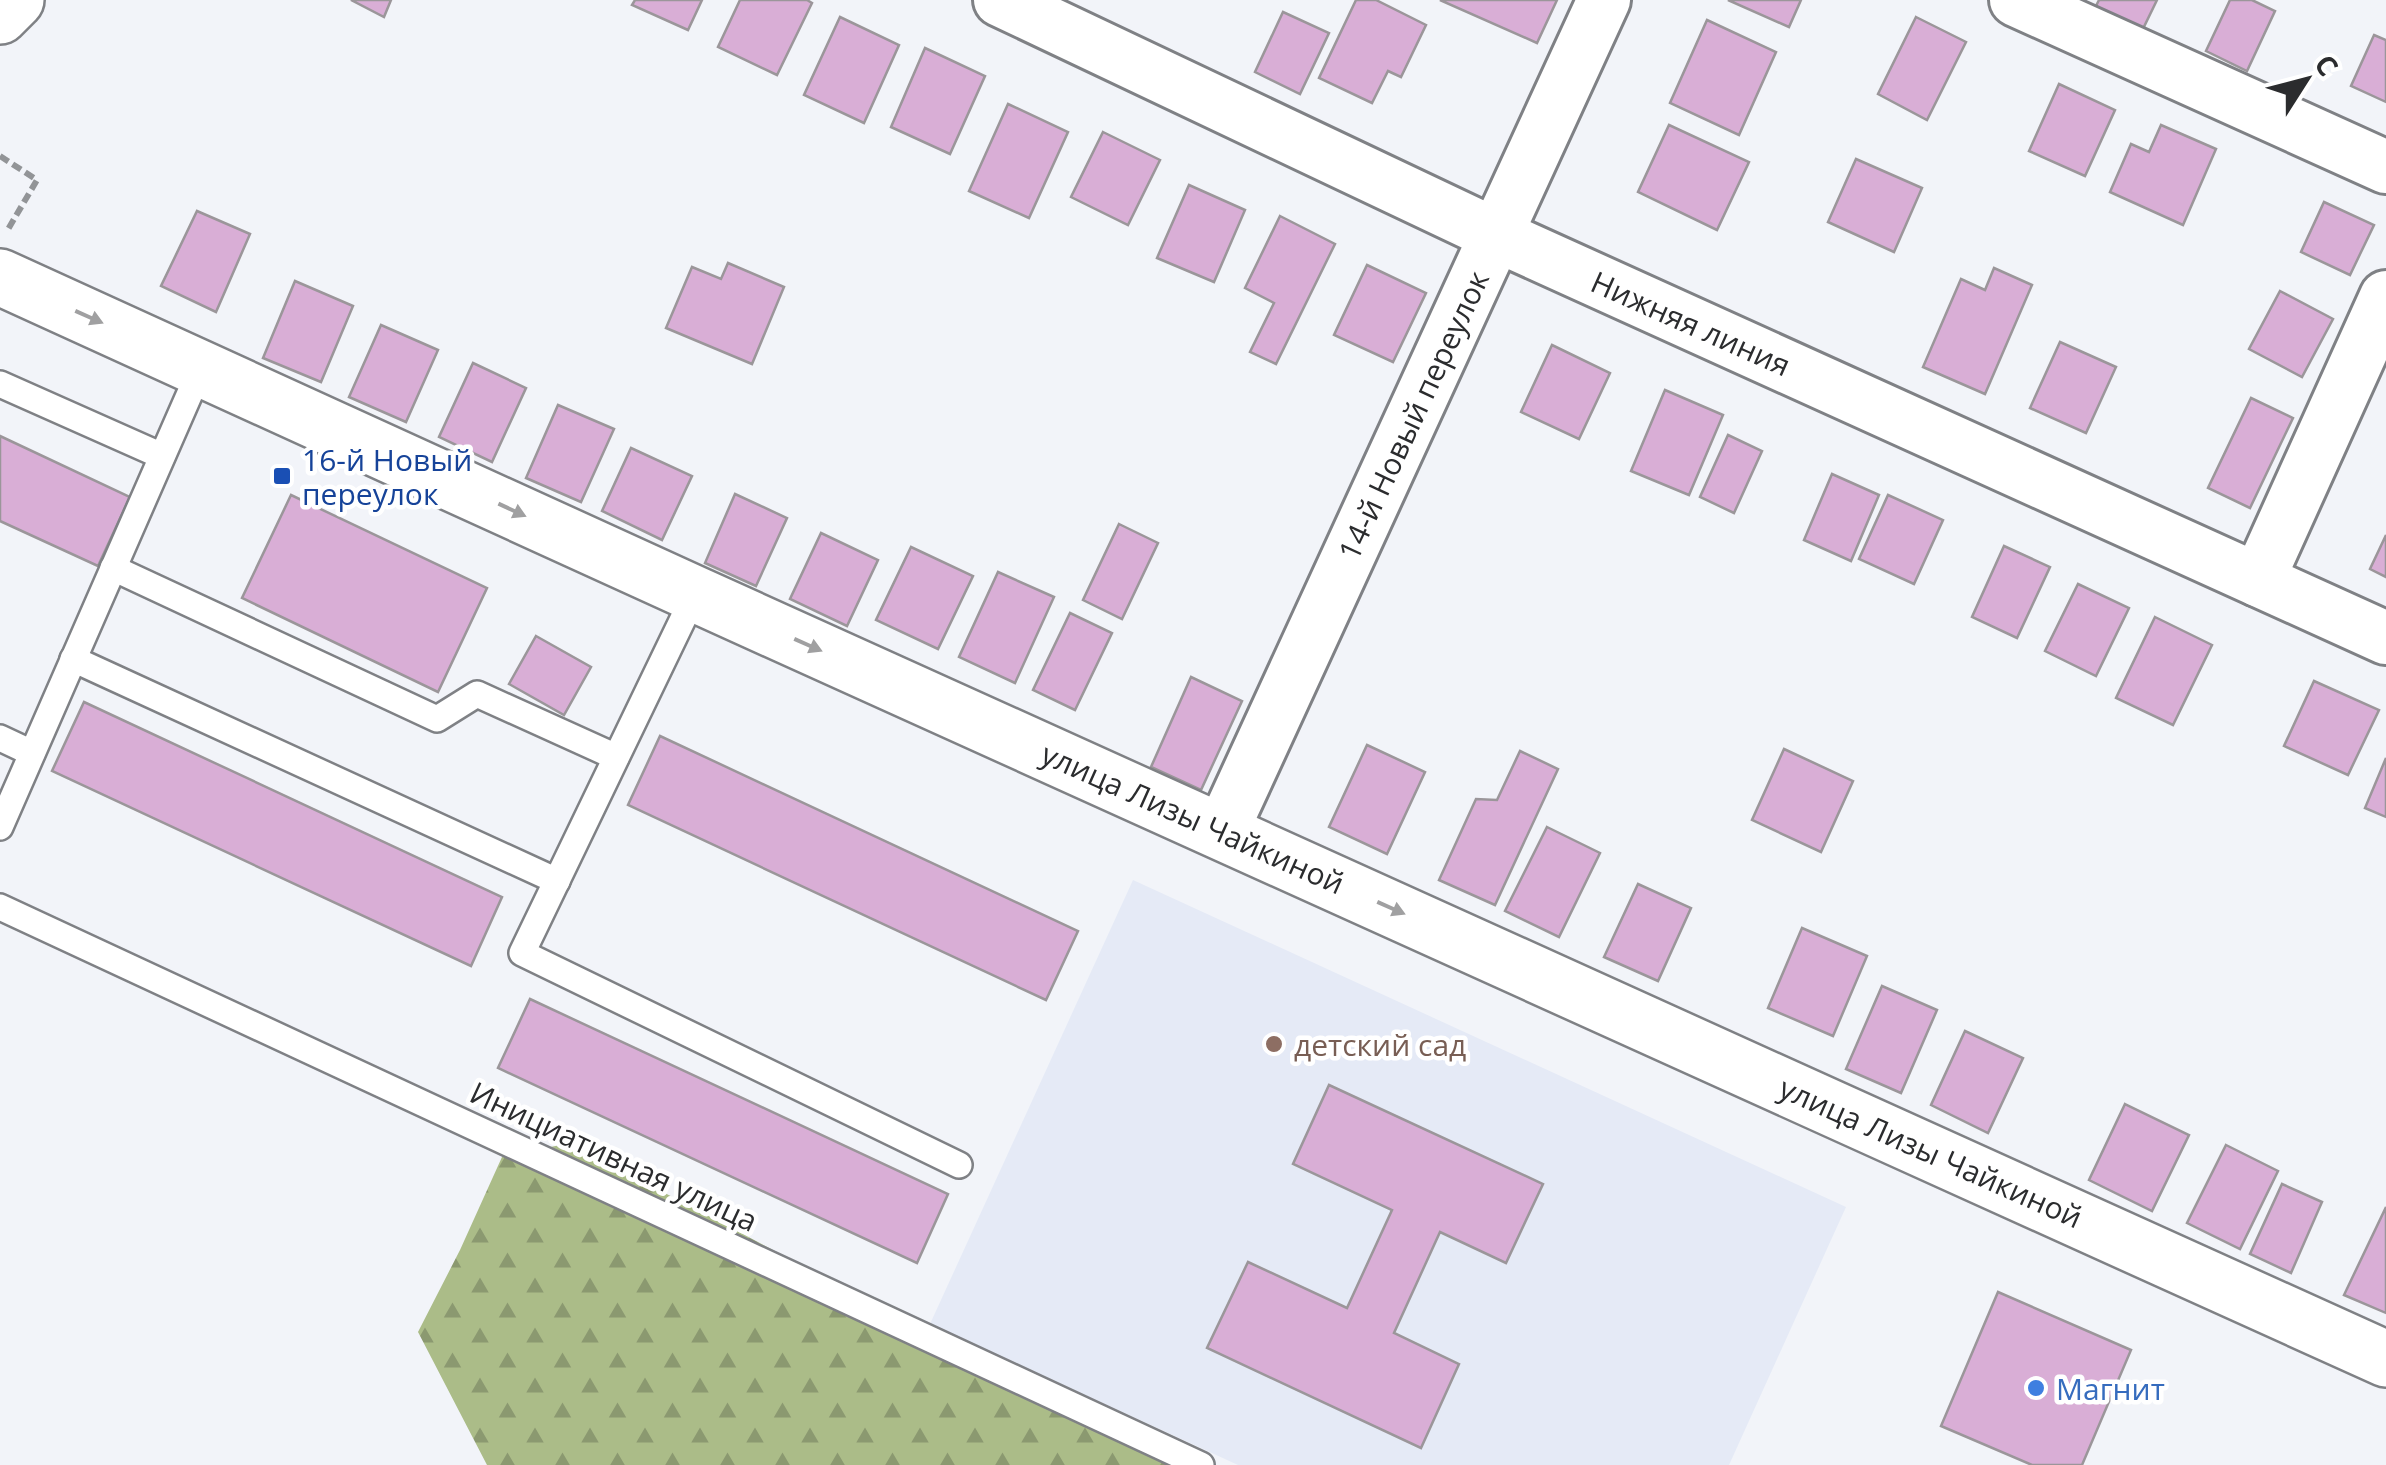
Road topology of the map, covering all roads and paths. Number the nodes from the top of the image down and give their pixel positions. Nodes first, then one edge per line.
1 (16, 0) edge
2 (1000, 0) edge
3 (1604, 0) edge
4 (2016, 0) edge
5 (0, 16) edge
6 (0, 156) edge
7 (2386, 167) edge
8 (1496, 235) junction
9 (3, 255) edge
10 (2386, 298) edge
11 (201, 368) junction
12 (0, 384) edge
13 (162, 456) junction
14 (113, 568) junction
15 (2258, 580) junction
16 (695, 594) junction
17 (2386, 638) edge
18 (73, 659) junction
19 (0, 738) edge
20 (32, 753) junction
21 (616, 757) junction
22 (0, 827) edge
23 (1222, 831) junction
24 (557, 881) junction
25 (0, 907) edge
26 (959, 1165) dead end
27 (2386, 1359) edge
28 (1201, 1465) edge

1 - 5 main road
2 - 8 street, Нижняя линия
3 - 8 street, 14-й Новый переулок
4 - 7 street
6 - 9 path
8 - 15 street, Нижняя линия
8 - 23 street, 14-й Новый переулок
9 -> 11 main road, улица Лизы Чайкиной
10 - 15 street
11 - 13 lane
11 -> 16 main road, улица Лизы Чайкиной
12 - 13 lane
13 - 14 lane
14 - 18 lane
14 - 21 lane
15 - 17 street, Нижняя линия
16 - 21 lane
16 -> 23 main road, улица Лизы Чайкиной
18 - 20 lane
18 - 24 lane
19 - 20 lane
20 - 22 lane
21 - 24 lane
23 -> 27 main road, улица Лизы Чайкиной
24 - 26 lane
25 - 28 lane, Инициативная улица

